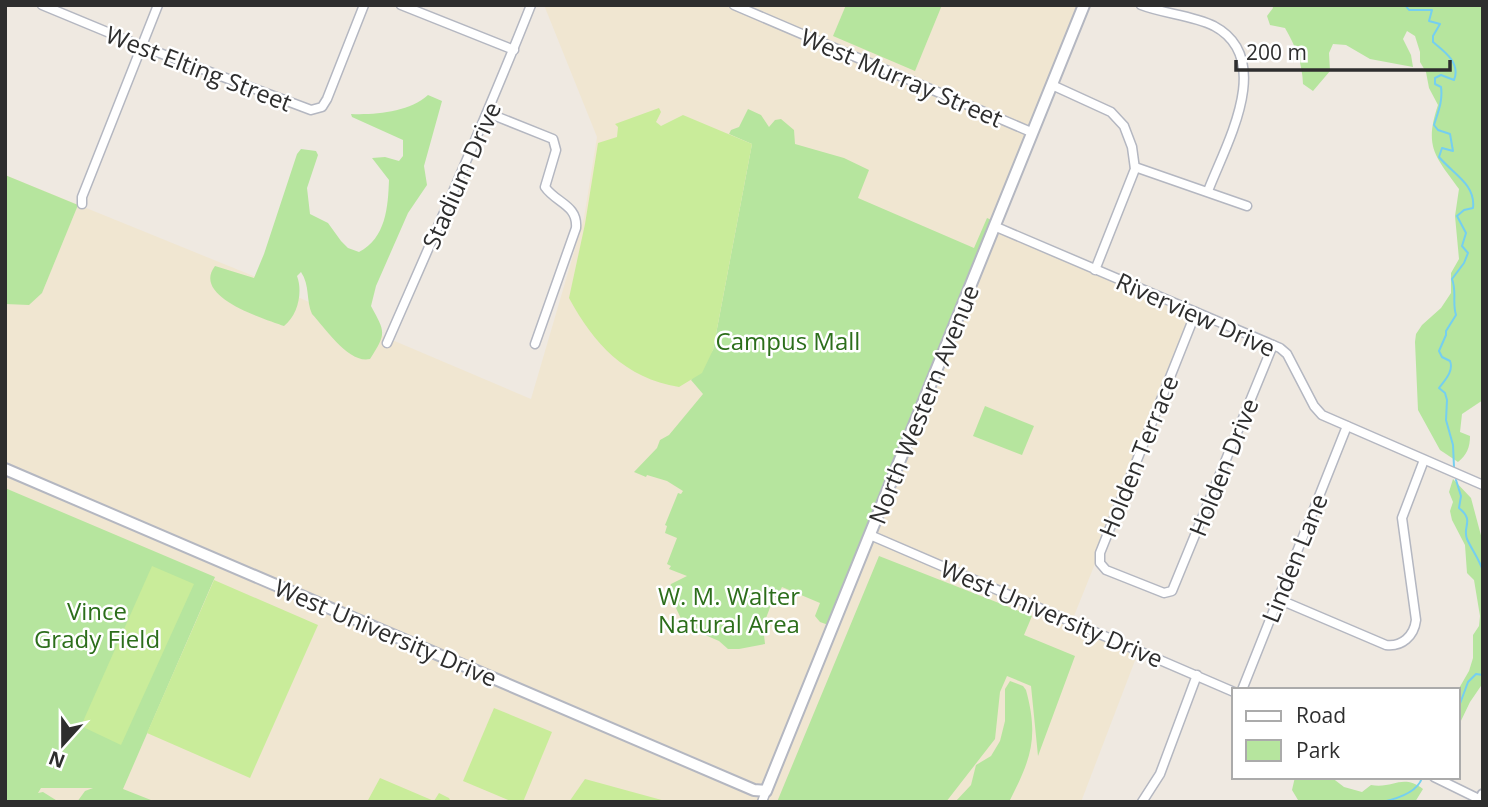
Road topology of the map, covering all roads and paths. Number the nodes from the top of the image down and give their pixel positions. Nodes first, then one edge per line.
1 (42, 5) edge
2 (158, 5) edge
3 (364, 5) edge
4 (401, 5) edge
5 (531, 5) edge
6 (734, 5) edge
7 (1084, 5) edge
8 (1142, 5) edge
9 (141, 46) junction
10 (514, 50) junction
11 (1052, 85) junction
12 (488, 113) junction
13 (1031, 132) junction
14 (1135, 167) junction
15 (1208, 191) junction
16 (82, 204) dead end
17 (1247, 206) dead end
18 (994, 226) junction
19 (1095, 270) junction
20 (1196, 312) junction
21 (387, 343) dead end
22 (535, 344) dead end
23 (1273, 345) junction
24 (1347, 426) junction
25 (1424, 460) junction
26 (5, 470) edge
27 (1483, 485) edge
28 (870, 536) junction
29 (1174, 589) joint
30 (1278, 599) junction
31 (1197, 675) junction
32 (1243, 688) edge
33 (1232, 691) edge
34 (1438, 779) edge
35 (764, 796) edge
36 (1481, 799) edge
37 (1142, 802) edge

1 - 9 street, West Elting Street
2 - 9 street
3 - 9 street, West Elting Street
4 - 10 street
5 - 10 street, Stadium Drive
6 - 13 street, West Murray Street
7 - 11 street, North Western Avenue
8 - 15 street
9 - 16 street
10 - 12 street, Stadium Drive
11 - 13 street, North Western Avenue
11 - 14 street
12 - 21 street, Stadium Drive
12 - 22 street
13 - 18 street, North Western Avenue
14 - 15 street
14 - 19 street
15 - 17 street
18 - 19 street, Riverview Drive
18 - 28 street, North Western Avenue
19 - 20 street, Riverview Drive
20 - 23 street, Riverview Drive
20 - 29 street, Holden Terrace
23 - 24 street, Riverview Drive
23 - 29 street, Holden Drive
24 - 25 street, Riverview Drive
24 - 30 street, Linden Lane
25 - 27 street, Riverview Drive
25 - 30 street
26 - 35 street, West University Drive
28 - 31 street, West University Drive
28 - 35 street, North Western Avenue
30 - 32 street, Linden Lane
31 - 33 street, West University Drive
31 - 37 street
34 - 36 street

